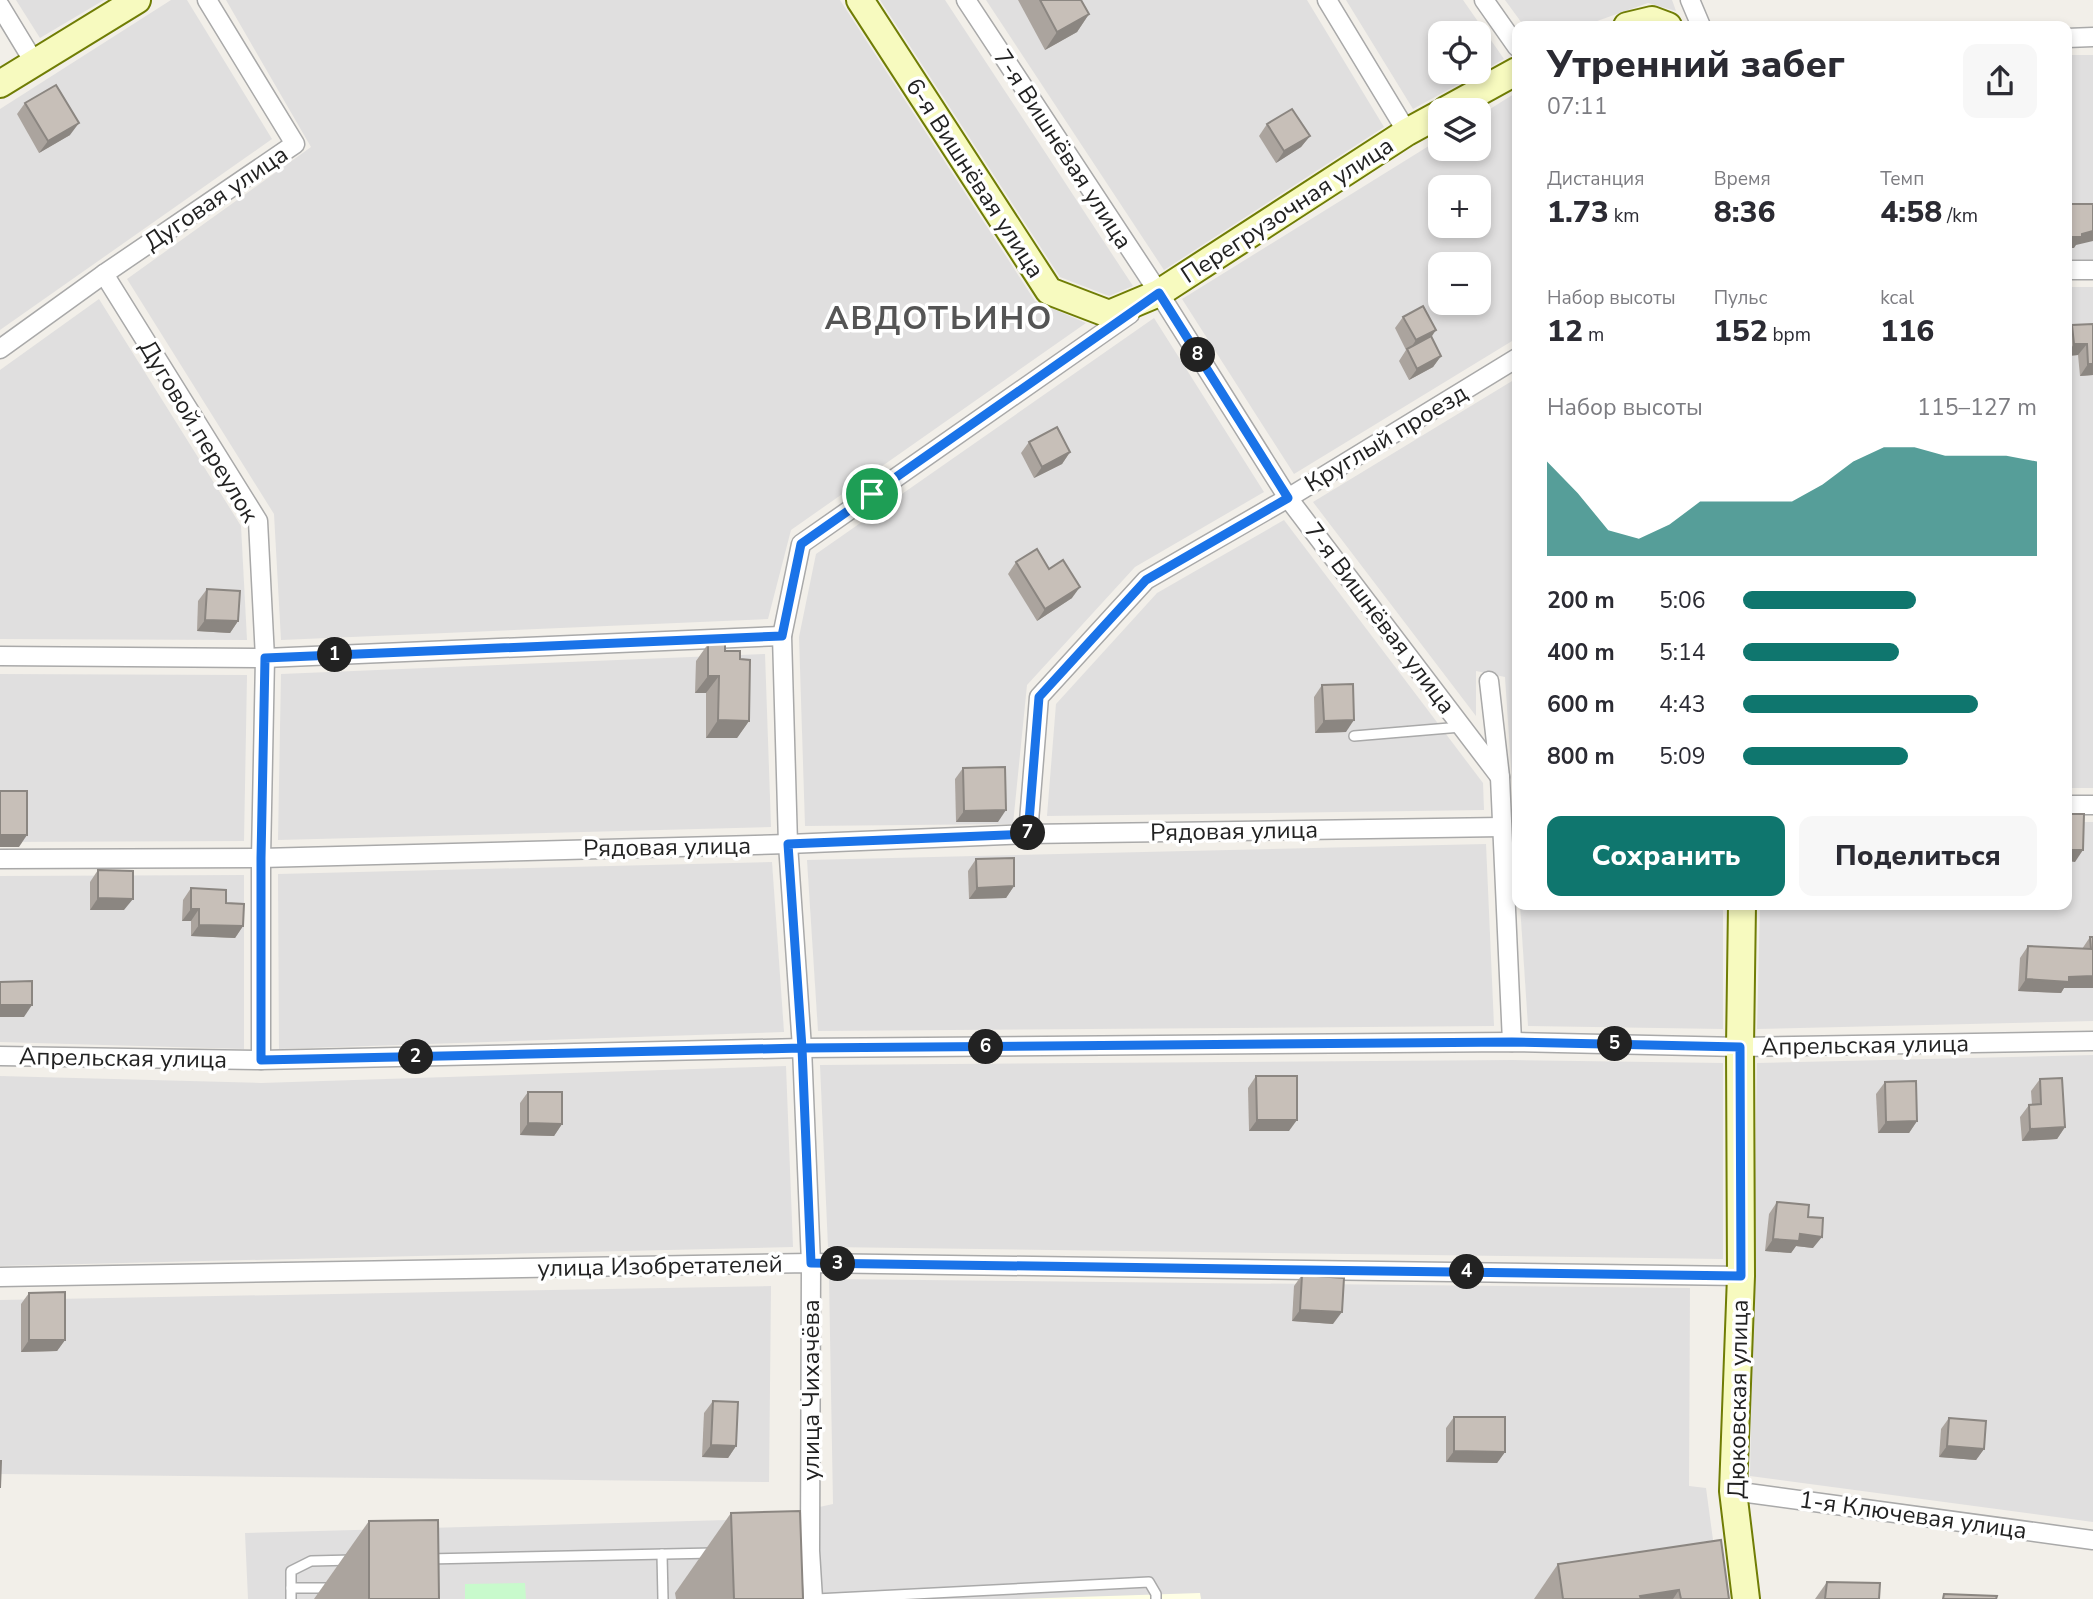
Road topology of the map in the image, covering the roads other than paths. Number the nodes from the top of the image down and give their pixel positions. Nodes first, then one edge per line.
1 (137, 0) edge
2 (207, 0) edge
3 (860, 0) edge
4 (966, 0) edge
5 (1328, 0) edge
6 (1484, 0) edge
7 (1690, 0) edge
8 (0, 6) edge
9 (1699, 21) edge
10 (2093, 37) edge
11 (2072, 38) edge
12 (1512, 40) edge
13 (34, 62) junction
14 (1512, 74) edge
15 (0, 84) edge
16 (1468, 98) edge
17 (1428, 121) edge
18 (1407, 132) junction
19 (2072, 270) edge
20 (2093, 270) edge
21 (104, 274) junction
22 (1159, 293) junction
23 (0, 349) edge
24 (1512, 361) edge
25 (1288, 498) junction
26 (782, 636) junction
27 (0, 656) edge
28 (265, 658) junction
29 (1489, 681) dead end
30 (1462, 726) junction
31 (1354, 736) dead end
32 (1500, 777) junction
33 (2072, 805) edge
34 (2093, 805) edge
35 (1502, 827) junction
36 (1028, 834) junction
37 (788, 844) junction
38 (261, 858) junction
39 (0, 859) edge
40 (1742, 910) edge
41 (2093, 1041) edge
42 (1512, 1042) junction
43 (1740, 1047) junction
44 (802, 1048) junction
45 (0, 1056) edge
46 (261, 1060) junction
47 (811, 1263) junction
48 (1741, 1276) junction
49 (0, 1277) edge
50 (1733, 1491) junction
51 (2093, 1540) edge
52 (729, 1553) edge
53 (662, 1554) junction
54 (419, 1559) edge
55 (365, 1560) dead end
56 (1740, 1583) edge
57 (291, 1588) junction
58 (343, 1588) dead end
59 (904, 1597) edge
60 (291, 1599) edge
61 (663, 1599) edge
62 (814, 1599) edge
63 (1156, 1599) edge

1 - 13 street
2 - 21 street, Дуговая улица
3 - 22 street, 6-я Вишнёвая улица
4 - 22 street, 7-я Вишнёвая улица
5 - 18 street
6 - 12 street
7 - 9 street
8 - 13 street
10 - 11 street
13 - 15 street
14 - 16 street
17 - 18 street, Перегрузочная улица
18 - 22 street, Перегрузочная улица
19 - 20 street
21 - 23 street, Дуговая улица
21 - 28 street, Дуговой переулок
22 - 25 street, 7-я Вишнёвая улица
22 - 26 street, Перегрузочная улица
24 - 25 street, Круглый проезд
25 - 30 street, 7-я Вишнёвая улица
25 - 36 street, Круглый проезд
26 - 28 street
26 - 37 street, улица Чихачёва
27 - 28 street
28 - 38 street, Дуговой переулок
29 - 32 street
30 - 31 lane
30 - 32 street, 7-я Вишнёвая улица
32 - 35 street
33 - 34 street
35 - 36 street, Рядовая улица
35 - 42 street
36 - 37 street, Рядовая улица
37 - 38 street, Рядовая улица
37 - 44 street, улица Чихачёва
38 - 39 street, Рядовая улица
38 - 46 street, Дуговой переулок
40 - 43 street, Дюковская улица
41 - 43 street, Апрельская улица
42 - 43 street, Апрельская улица
42 - 44 street, Апрельская улица
43 - 48 street, Дюковская улица
44 - 46 street, Апрельская улица
44 - 47 street, улица Чихачёва
45 - 46 street, Апрельская улица
47 - 48 street, улица Изобретателей
47 - 49 street, улица Изобретателей
47 - 62 street, улица Чихачёва
48 - 50 street, Дюковская улица
50 - 51 street, 1-я Ключевая улица
50 - 56 street, Дюковская улица
52 - 53 lane
53 - 54 lane
53 - 61 lane
55 - 57 lane
57 - 58 lane
57 - 60 lane
59 - 62 lane
59 - 63 lane

